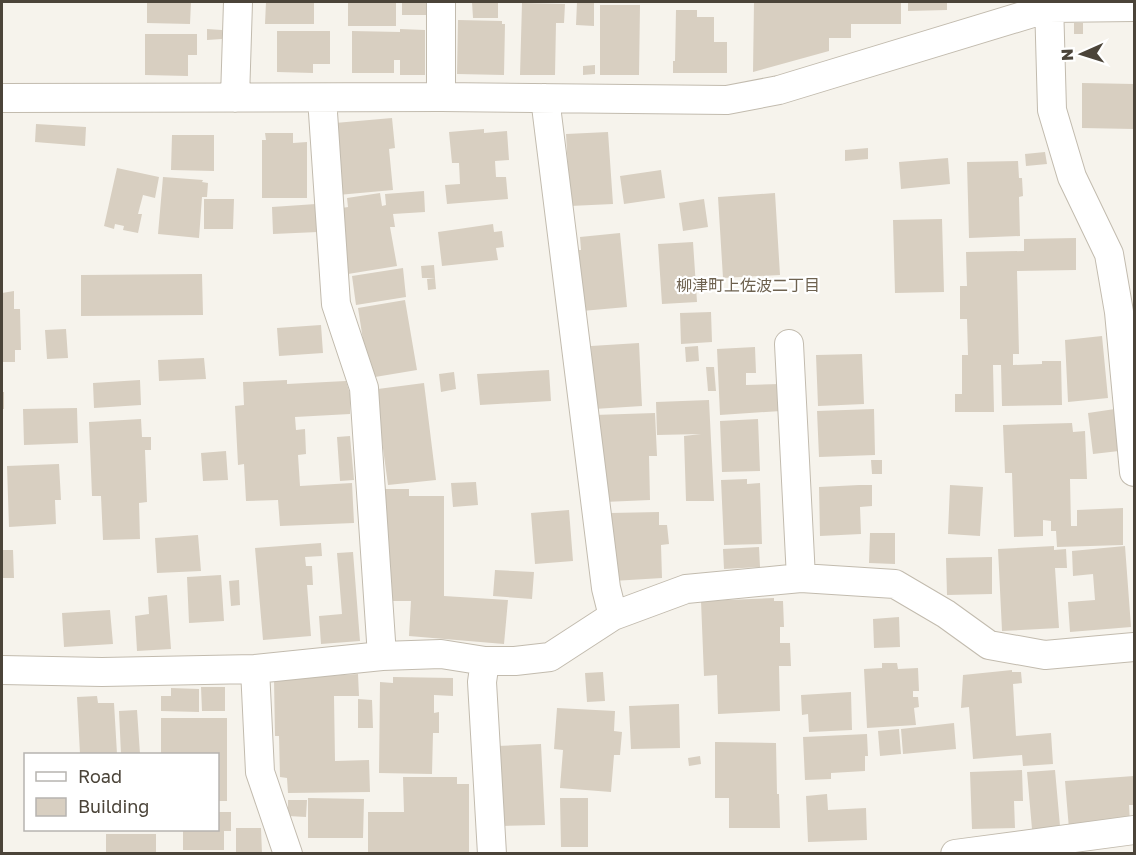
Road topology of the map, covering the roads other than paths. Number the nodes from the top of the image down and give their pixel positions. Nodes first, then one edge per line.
1 (238, 2) edge
2 (441, 2) edge
3 (1049, 5) edge
4 (1134, 7) edge
5 (441, 97) junction
6 (2, 98) edge
7 (235, 98) junction
8 (322, 98) junction
9 (545, 98) junction
10 (789, 344) dead end
11 (1134, 472) edge
12 (801, 578) junction
13 (613, 616) junction
14 (1134, 646) edge
15 (382, 656) junction
16 (485, 661) junction
17 (255, 669) junction
18 (2, 670) edge
19 (1134, 830) edge
20 (288, 854) edge
21 (492, 854) edge
22 (955, 854) edge

1 - 7 street
2 - 5 street
3 - 4 street
3 - 9 street
3 - 11 street
5 - 8 street
5 - 9 street
6 - 7 street
7 - 8 street
8 - 15 street
9 - 13 street
10 - 12 street
12 - 13 street
12 - 14 street
13 - 16 street
15 - 16 street
15 - 17 street
16 - 21 street
17 - 18 street
17 - 20 street
19 - 22 street

